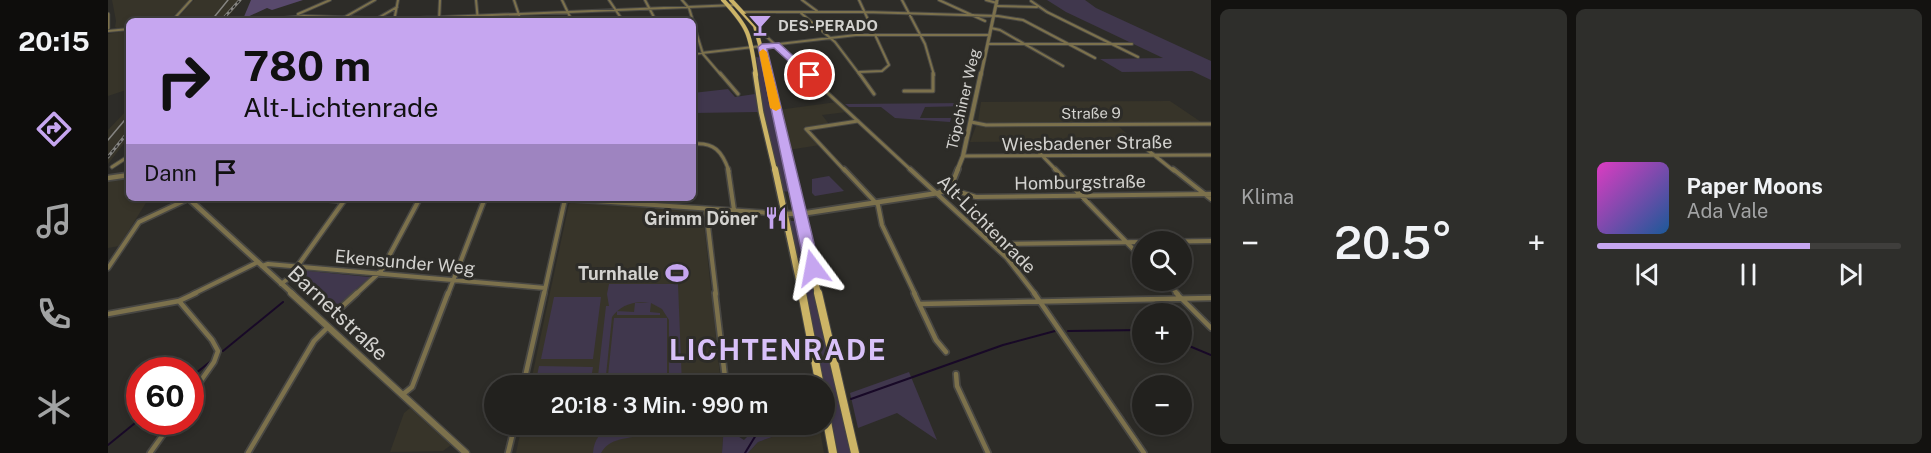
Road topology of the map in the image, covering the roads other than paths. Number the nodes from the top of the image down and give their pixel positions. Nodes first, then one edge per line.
1 (192, 0) edge
2 (330, 0) edge
3 (375, 0) edge
4 (398, 0) edge
5 (440, 0) edge
6 (476, 0) edge
7 (514, 0) edge
8 (562, 0) edge
9 (609, 0) edge
10 (645, 0) edge
11 (682, 0) edge
12 (723, 0) edge
13 (730, 0) edge
14 (802, 0) edge
15 (859, 0) edge
16 (902, 0) edge
17 (939, 0) edge
18 (986, 0) edge
19 (1031, 1) edge
20 (997, 3) edge
21 (736, 5) junction
22 (729, 6) junction
23 (397, 7) junction
24 (688, 7) junction
25 (1039, 7) junction
26 (652, 9) junction
27 (615, 10) junction
28 (567, 12) junction
29 (743, 12) junction
30 (800, 12) junction
31 (817, 12) junction
32 (865, 12) junction
33 (909, 13) junction
34 (108, 14) edge
35 (519, 14) junction
36 (973, 14) junction
37 (478, 15) junction
38 (994, 15) junction
39 (296, 16) junction
40 (346, 16) junction
41 (439, 17) junction
42 (175, 18) edge
43 (267, 18) edge
44 (343, 18) edge
45 (377, 18) joint
46 (394, 18) edge
47 (424, 18) edge
48 (520, 18) edge
49 (570, 18) edge
50 (621, 18) edge
51 (655, 18) edge
52 (692, 18) edge
53 (985, 21) dead end
54 (754, 26) junction
55 (992, 28) junction
56 (108, 29) edge
57 (126, 29) edge
58 (696, 32) edge
59 (920, 34) junction
60 (876, 35) junction
61 (990, 35) junction
62 (832, 39) junction
63 (988, 44) junction
64 (1113, 44) junction
65 (1132, 44) dead end
66 (776, 45) junction
67 (1027, 45) junction
68 (1070, 45) junction
69 (762, 47) junction
70 (753, 48) junction
71 (702, 53) junction
72 (696, 54) edge
73 (754, 56) junction
74 (764, 56) junction
75 (1138, 57) dead end
76 (1095, 58) dead end
77 (1063, 66) dead end
78 (858, 72) junction
79 (904, 91) dead end
80 (738, 94) dead end
81 (874, 94) dead end
82 (859, 121) junction
83 (971, 122) junction
84 (1211, 124) edge
85 (1134, 139) dead end
86 (1029, 142) dead end
87 (696, 144) edge
88 (1155, 155) junction
89 (1211, 155) edge
90 (963, 156) junction
91 (1043, 157) junction
92 (126, 158) edge
93 (112, 167) dead end
94 (126, 175) edge
95 (110, 177) edge
96 (950, 189) junction
97 (779, 193) junction
98 (795, 193) junction
99 (938, 193) junction
100 (1204, 194) junction
101 (1211, 194) edge
102 (1081, 195) junction
103 (1211, 199) edge
104 (183, 201) edge
105 (192, 201) edge
106 (344, 201) edge
107 (418, 201) edge
108 (484, 201) edge
109 (564, 201) edge
110 (601, 201) edge
111 (649, 201) edge
112 (876, 203) junction
113 (650, 205) junction
114 (706, 209) junction
115 (734, 210) junction
116 (785, 214) junction
117 (800, 214) junction
118 (1211, 240) edge
119 (1192, 241) edge
120 (1126, 242) junction
121 (1132, 242) edge
122 (993, 244) junction
123 (1132, 248) edge
124 (260, 264) junction
125 (297, 266) junction
126 (796, 266) junction
127 (108, 268) edge
128 (379, 274) junction
129 (453, 280) junction
130 (281, 284) junction
131 (816, 284) junction
132 (545, 288) junction
133 (1174, 291) edge
134 (1211, 298) edge
135 (1182, 299) junction
136 (179, 302) junction
137 (1042, 302) junction
138 (919, 304) junction
139 (108, 314) edge
140 (334, 314) dead end
141 (328, 327) junction
142 (1211, 328) edge
143 (946, 352) dead end
144 (956, 374) dead end
145 (526, 375) edge
146 (725, 375) edge
147 (818, 375) edge
148 (204, 376) edge
149 (402, 394) junction
150 (163, 435) edge
151 (512, 435) edge
152 (830, 435) edge
153 (150, 453) edge
154 (248, 453) edge
155 (466, 453) edge
156 (508, 453) edge
157 (833, 453) edge
158 (855, 453) edge
159 (988, 453) edge
160 (1144, 453) edge

1 - 42 street
2 - 39 street
3 - 40 street
4 - 23 street
5 - 41 street
6 - 37 street
7 - 35 street
8 - 28 street
9 - 27 street
10 - 26 street
11 - 24 street
12 - 22 main road
13 - 21 main road
14 - 31 street
15 - 32 street
16 - 33 street
17 - 36 street
18 - 20 street
19 - 25 street
20 - 25 street
20 - 38 street, Töpchiner Weg
21 - 22 street
21 - 29 main road
22 - 24 street
22 - 70 main road
23 - 45 street
23 - 46 street
24 - 26 street
24 - 52 street
25 - 64 street
26 - 27 street
26 - 51 street
27 - 28 street
27 - 50 street
28 - 35 street
28 - 49 street
29 - 30 street
29 - 54 main road
30 - 31 street
30 - 62 street
31 - 32 street
32 - 33 street
32 - 60 street
33 - 36 street
33 - 59 street
34 - 56 street
35 - 37 street
35 - 48 street
36 - 38 street
36 - 53 street
37 - 41 street
38 - 55 street, Töpchiner Weg
38 - 68 street
39 - 40 street
39 - 43 street
40 - 44 street
40 - 45 street
41 - 47 street
54 - 66 street, Alt-Lichtenrade
54 - 69 main road
55 - 61 street, Töpchiner Weg
55 - 67 street
56 - 57 street
58 - 71 street
59 - 60 street
59 - 61 street
59 - 79 street
60 - 62 street
60 - 78 street
61 - 63 street, Töpchiner Weg
62 - 66 street
62 - 78 street
63 - 67 street
63 - 83 street, Töpchiner Weg
64 - 65 street
64 - 68 street
64 - 75 street
66 - 69 street
66 - 82 street, Alt-Lichtenrade
67 - 68 street
67 - 77 street
68 - 76 street
69 - 70 street
69 - 74 main road
70 - 71 street
70 - 73 main road
71 - 72 street
71 - 80 street
73 - 74 main road
73 - 97 main road
74 - 98 main road
78 - 81 street
82 - 99 street, Alt-Lichtenrade
82 - 112 street
83 - 84 street, Straße 9
83 - 90 street, Töpchiner Weg
85 - 88 street
86 - 91 street
87 - 115 street
88 - 89 street, Wiesbadener Straße
88 - 91 street, Wiesbadener Straße
88 - 100 street
90 - 91 street, Wiesbadener Straße
90 - 96 street, Töpchiner Weg
91 - 102 street
92 - 93 street
94 - 95 street
96 - 99 street
96 - 102 street, Homburgstraße
97 - 98 main road
97 - 116 main road
98 - 117 main road
99 - 112 street
99 - 122 street, Alt-Lichtenrade
100 - 101 street, Homburgstraße
100 - 102 street, Homburgstraße
100 - 103 street
102 - 120 street
104 - 127 street
105 - 124 street, Barnetstraße
106 - 125 street
107 - 128 street
108 - 129 street
109 - 132 street
110 - 113 street
111 - 113 street
112 - 117 street
112 - 138 street
113 - 114 street
114 - 115 street
114 - 146 street
115 - 116 street
116 - 117 street
116 - 126 main road
117 - 131 main road
118 - 119 street
120 - 121 street
120 - 122 street
120 - 123 street
122 - 137 street, Alt-Lichtenrade
124 - 125 street, Ekensunder Weg
124 - 130 street, Barnetstraße
124 - 136 street
125 - 128 street, Ekensunder Weg
125 - 130 street
126 - 131 main road
126 - 147 main road
128 - 129 street, Ekensunder Weg
128 - 140 street
129 - 132 street, Ekensunder Weg
129 - 149 street
130 - 141 street, Barnetstraße
131 - 158 main road
132 - 145 street
133 - 135 street
134 - 135 street
135 - 137 street
135 - 142 street
136 - 139 street
136 - 148 street
137 - 138 street
137 - 160 street, Alt-Lichtenrade
138 - 143 street
141 - 149 street, Barnetstraße
141 - 154 street
144 - 159 street
149 - 155 street, Barnetstraße
150 - 153 street
151 - 156 street
152 - 157 main road

